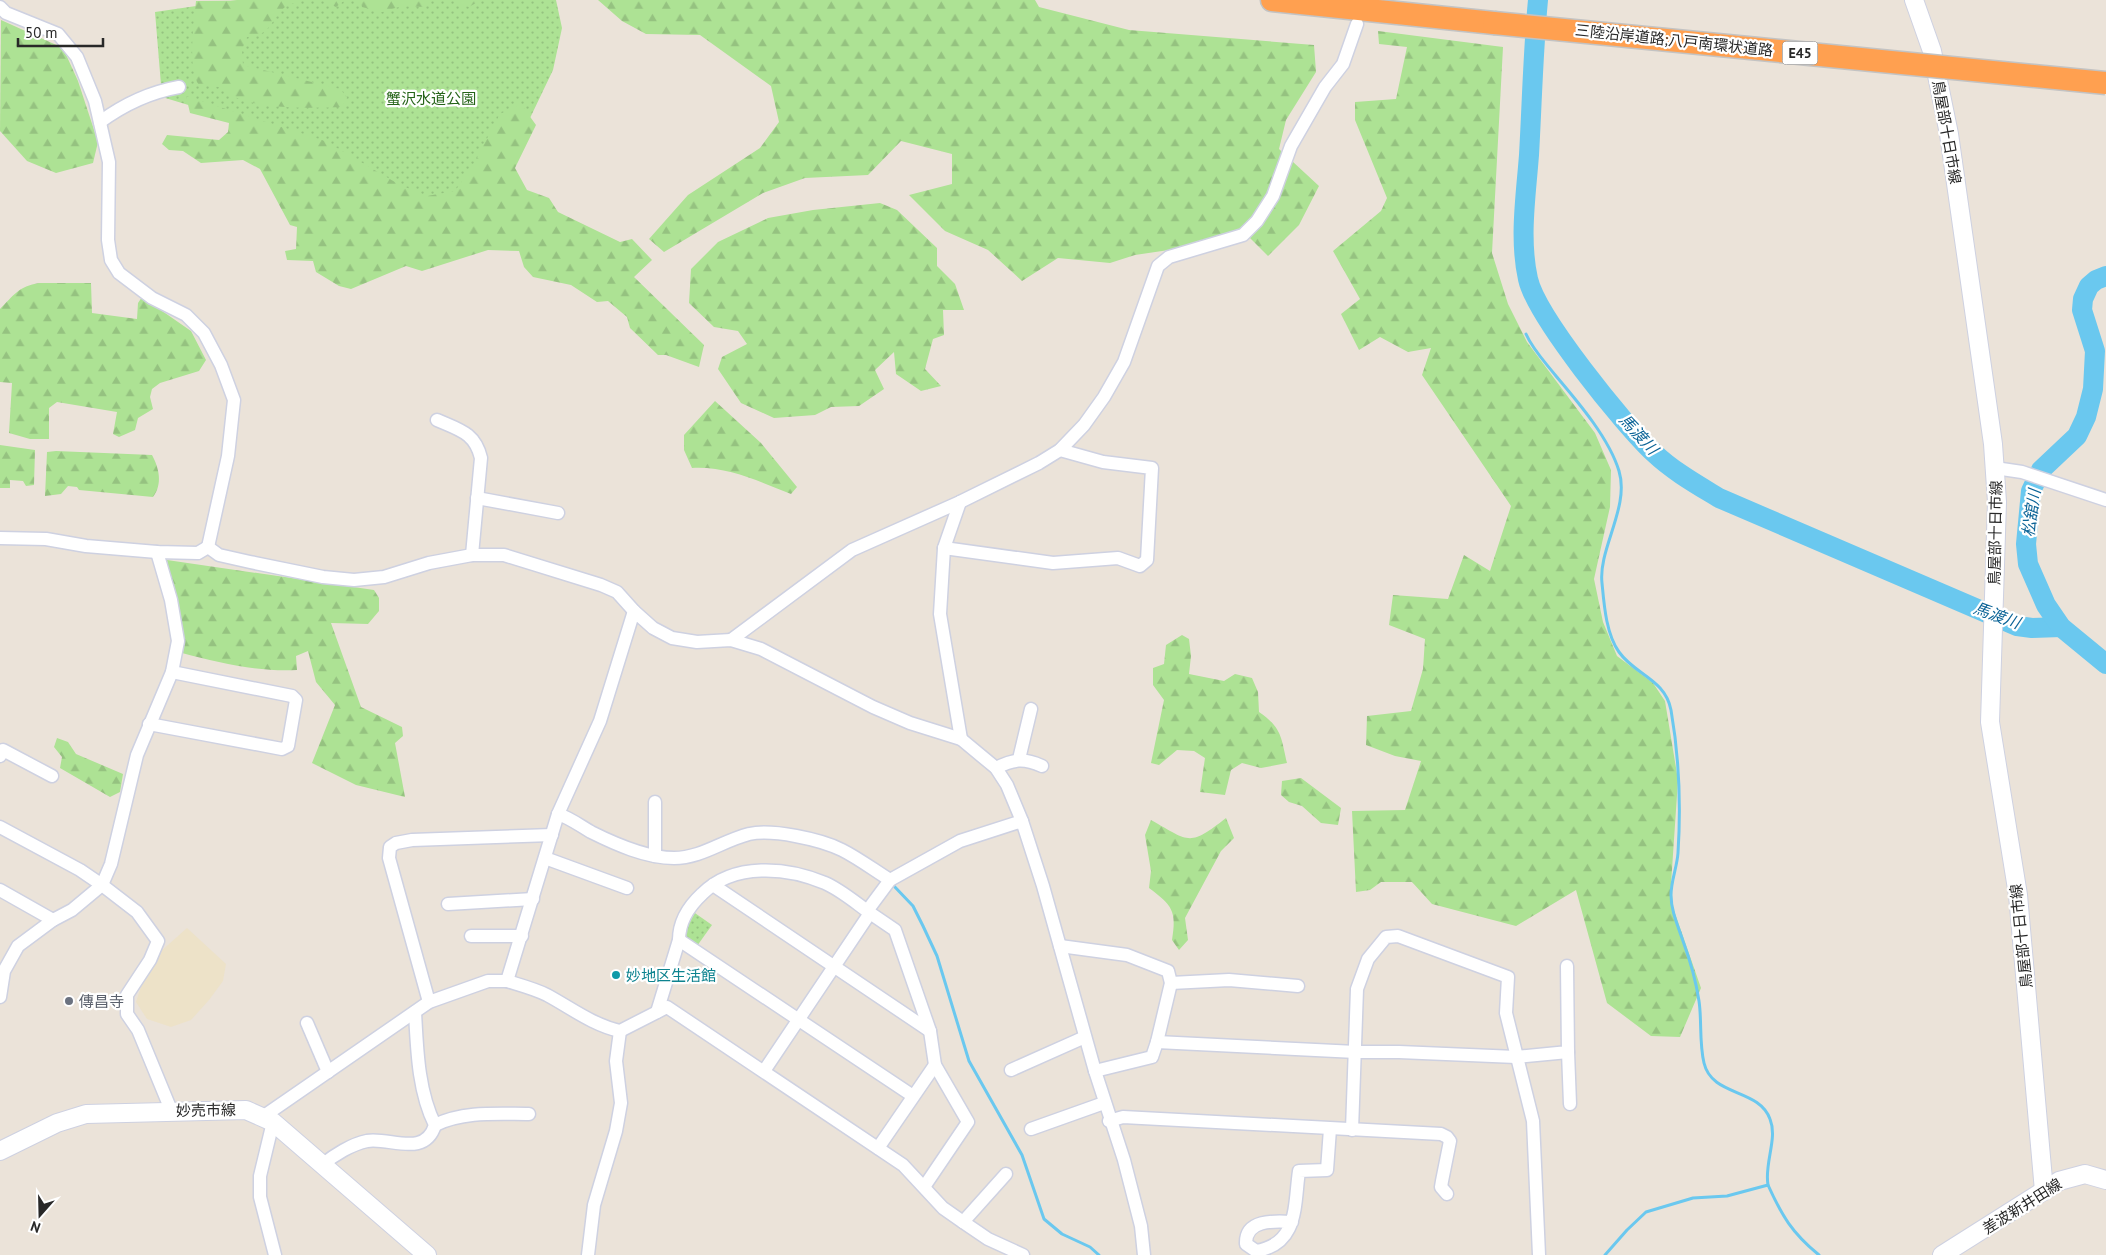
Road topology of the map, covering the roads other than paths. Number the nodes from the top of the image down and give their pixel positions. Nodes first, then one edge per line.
1 (1272, 0) edge
2 (1914, 0) edge
3 (0, 7) edge
4 (1357, 24) dead end
5 (2106, 83) edge
6 (179, 87) dead end
7 (100, 122) junction
8 (437, 420) dead end
9 (1060, 450) junction
10 (1995, 468) junction
11 (477, 498) junction
12 (2106, 500) edge
13 (960, 502) junction
14 (558, 513) dead end
15 (0, 538) edge
16 (208, 547) junction
17 (944, 548) junction
18 (157, 552) junction
19 (472, 555) junction
20 (634, 611) junction
21 (731, 640) junction
22 (172, 672) junction
23 (1031, 709) dead end
24 (149, 724) junction
25 (961, 739) junction
26 (0, 756) edge
27 (1019, 759) junction
28 (1042, 766) dead end
29 (996, 768) junction
30 (52, 776) dead end
31 (655, 802) dead end
32 (558, 814) junction
33 (1022, 821) junction
34 (0, 827) edge
35 (552, 835) junction
36 (655, 856) junction
37 (545, 858) junction
38 (890, 880) junction
39 (102, 885) junction
40 (713, 885) junction
41 (627, 888) dead end
42 (0, 890) edge
43 (533, 899) junction
44 (448, 904) dead end
45 (869, 912) junction
46 (53, 920) junction
47 (471, 936) dead end
48 (522, 936) junction
49 (679, 940) junction
50 (1060, 946) junction
51 (1567, 966) dead end
52 (834, 967) junction
53 (507, 981) junction
54 (1171, 983) junction
55 (1298, 986) dead end
56 (0, 997) edge
57 (429, 1002) junction
58 (415, 1012) junction
59 (657, 1012) junction
60 (798, 1020) junction
61 (307, 1023) dead end
62 (620, 1031) junction
63 (930, 1031) junction
64 (1085, 1038) junction
65 (1157, 1042) junction
66 (1356, 1052) junction
67 (1568, 1052) junction
68 (1516, 1057) junction
69 (935, 1065) junction
70 (1011, 1070) dead end
71 (764, 1071) junction
72 (1094, 1071) junction
73 (328, 1072) junction
74 (913, 1096) junction
75 (1104, 1103) junction
76 (1570, 1104) dead end
77 (171, 1110) junction
78 (529, 1114) dead end
79 (268, 1119) junction
80 (1110, 1121) junction
81 (435, 1125) junction
82 (1330, 1128) junction
83 (1031, 1129) dead end
84 (1352, 1130) junction
85 (878, 1148) junction
86 (0, 1151) edge
87 (322, 1165) junction
88 (1006, 1174) dead end
89 (2106, 1180) edge
90 (924, 1187) junction
91 (2044, 1191) junction
92 (1447, 1194) dead end
93 (963, 1222) junction
94 (1292, 1222) dead end
95 (275, 1255) edge
96 (427, 1255) edge
97 (588, 1255) edge
98 (1023, 1255) edge
99 (1144, 1255) edge
100 (1538, 1255) edge
101 (1942, 1255) edge

1 - 5 highway, 三陸沿岸道路;八戸南環状道路 / E45, bridge
2 - 10 main road, 鳥屋部十日市線
3 - 7 street
4 - 9 street
6 - 7 street
7 - 16 street
8 - 11 street
9 - 13 street
9 - 17 street
10 - 12 street
10 - 91 main road, 鳥屋部十日市線
11 - 14 street
11 - 19 street
13 - 17 street
13 - 21 street
15 - 18 street
16 - 18 street
16 - 19 street
17 - 25 street
18 - 22 street
19 - 20 street
20 - 21 street
20 - 32 street
21 - 25 street
22 - 24 street
22 - 24 street
23 - 27 street
24 - 39 street
25 - 29 street
26 - 30 street
27 - 28 street
27 - 29 street
29 - 33 street
31 - 36 street
32 - 35 street
32 - 36 street
33 - 38 street
33 - 50 street
34 - 39 street
35 - 37 street
35 - 57 street
36 - 38 street
37 - 41 street
37 - 43 street
38 - 45 street
39 - 46 street
39 - 77 street
40 - 45 street
40 - 49 street
40 - 52 street
42 - 46 street
43 - 44 street
43 - 48 street
45 - 52 street
45 - 63 street
46 - 56 street
47 - 48 street
48 - 53 street
49 - 59 street
49 - 60 street
50 - 54 street
50 - 64 street
51 - 67 street
52 - 60 street
52 - 63 street
53 - 57 street
53 - 62 street
54 - 55 street
54 - 65 street
57 - 58 street
58 - 73 street
58 - 81 street
59 - 62 street
59 - 71 street
60 - 71 street
60 - 74 street
61 - 73 street
62 - 97 street
63 - 69 street
64 - 70 street
64 - 72 street
65 - 66 street
65 - 72 street
66 - 68 street
66 - 68 street
66 - 84 street
67 - 68 street
67 - 76 street
68 - 100 street
69 - 74 street
69 - 90 street
71 - 85 street
72 - 75 street
73 - 79 street
74 - 85 street
75 - 80 street
75 - 83 street
77 - 79 main road, 妙売市線
77 - 86 main road, 妙売市線
78 - 81 street
79 - 87 main road, 妙売市線
79 - 95 street
80 - 82 street
80 - 99 street
81 - 87 street
82 - 84 street
82 - 94 street
84 - 92 street
85 - 90 street
87 - 96 main road, 妙売市線
88 - 93 street
89 - 91 main road, 差波新井田線
90 - 93 street
91 - 101 main road, 差波新井田線
93 - 98 street

